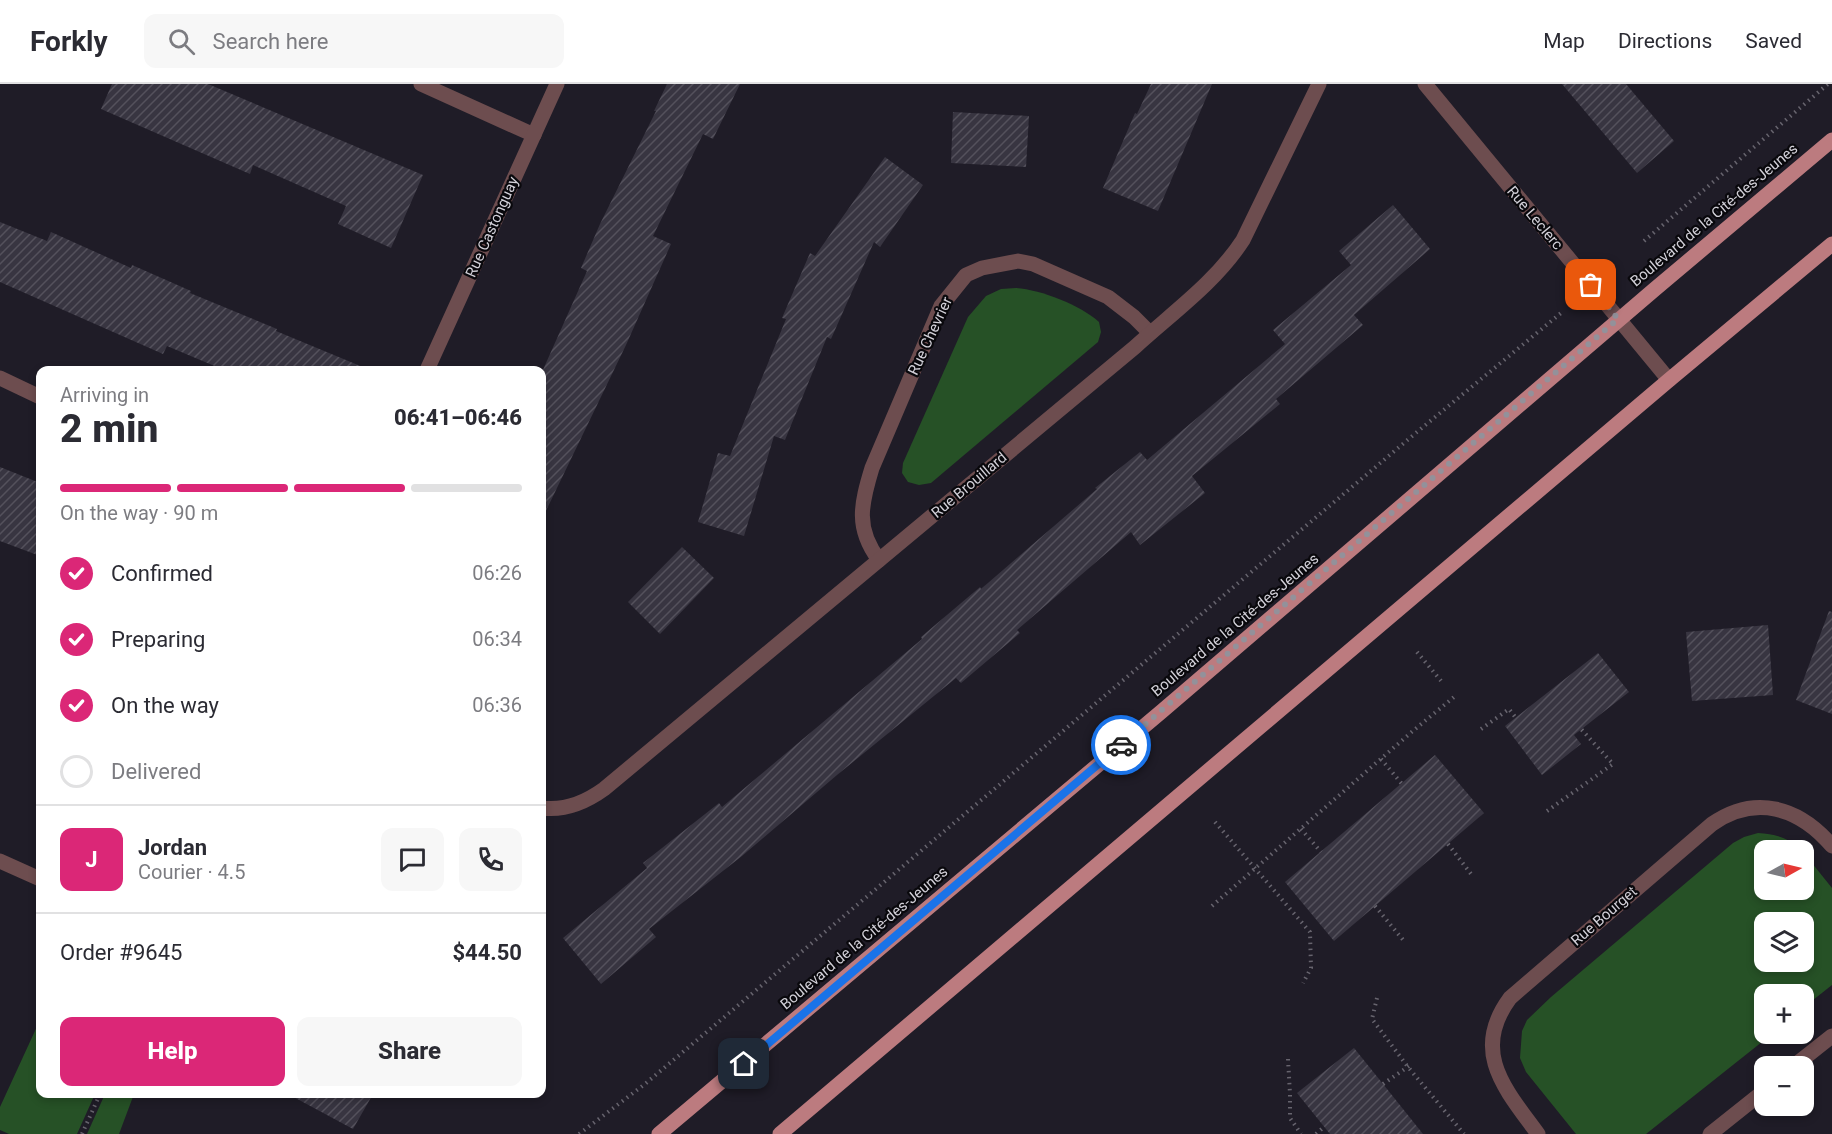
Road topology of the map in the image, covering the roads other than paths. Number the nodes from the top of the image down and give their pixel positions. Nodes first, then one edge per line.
1 (421, 84) edge
2 (557, 84) edge
3 (1319, 84) edge
4 (1425, 84) edge
5 (534, 135) junction
6 (1832, 140) edge
7 (1832, 244) edge
8 (1618, 319) junction
9 (1150, 333) junction
10 (429, 366) edge
11 (0, 378) edge
12 (1669, 380) junction
13 (36, 395) edge
14 (879, 560) junction
15 (546, 808) edge
16 (1832, 846) edge
17 (0, 861) edge
18 (36, 877) edge
19 (1832, 1036) edge
20 (1807, 1056) edge
21 (1754, 1099) edge
22 (659, 1134) edge
23 (780, 1134) edge
24 (1538, 1134) edge
25 (1710, 1134) edge

1 - 5 street
2 - 5 street, Rue Castonguay
3 - 9 street, Rue Brouillard
4 - 8 street, Rue Leclerc
5 - 10 street, Rue Castonguay
6 - 8 main road, Boulevard de la Cité-des-Jeunes
7 - 12 main road
8 - 12 street, Rue Leclerc
8 - 22 main road, Boulevard de la Cité-des-Jeunes
9 - 14 street, Rue Brouillard
9 - 14 street, Rue Chevrier
11 - 13 street
12 - 23 main road
14 - 15 street, Rue Brouillard
16 - 24 street, Rue Bourget
17 - 18 street
19 - 20 street
21 - 25 street

